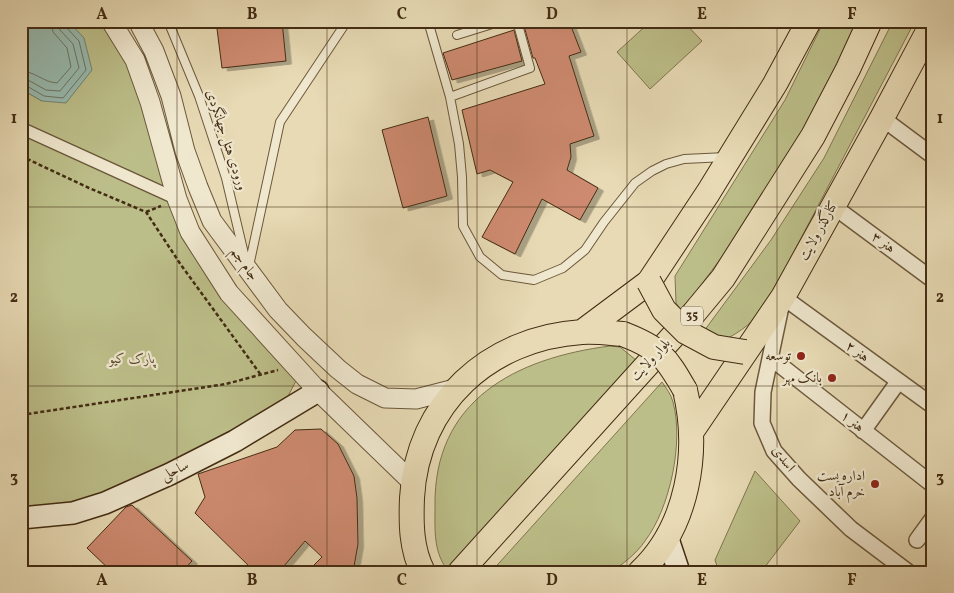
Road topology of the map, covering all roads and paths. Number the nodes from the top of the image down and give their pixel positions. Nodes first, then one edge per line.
1 (111, 21) edge
2 (138, 21) edge
3 (168, 21) edge
4 (347, 21) edge
5 (428, 21) edge
6 (502, 21) edge
7 (517, 21) edge
8 (809, 21) edge
9 (870, 21) edge
10 (885, 21) edge
11 (931, 31) edge
12 (457, 35) dead end
13 (450, 97) junction
14 (882, 118) junction
15 (21, 128) edge
16 (21, 156) edge
17 (731, 156) junction
18 (933, 156) edge
19 (177, 199) junction
20 (833, 206) junction
21 (248, 271) junction
22 (933, 280) edge
23 (649, 282) junction
24 (783, 297) junction
25 (582, 332) junction
26 (745, 352) junction
27 (771, 358) junction
28 (294, 366) junction
29 (338, 369) junction
30 (261, 375) junction
31 (898, 382) junction
32 (455, 389) junction
33 (318, 391) junction
34 (933, 406) edge
35 (21, 415) edge
36 (863, 430) junction
37 (692, 431) junction
38 (413, 483) junction
39 (933, 485) edge
40 (21, 518) edge
41 (933, 518) edge
42 (667, 536) junction
43 (917, 540) dead end
44 (417, 562) edge
45 (460, 572) edge
46 (476, 572) edge
47 (640, 572) edge
48 (679, 572) edge
49 (908, 572) edge

1 - 19 street, جام جم
2 - 21 street, جام جم
3 - 21 lane, ورودی هتل جهانگردی
4 - 21 lane
5 - 13 lane
6 - 12 lane
7 - 13 lane
8 - 17 main road
9 - 45 main road, بلوار ولایت / 35
10 - 46 main road, بلوار ولایت / 35
11 - 14 main road, کنارگذر ولایت
13 - 17 lane
14 - 18 street
14 - 20 main road, کنارگذر ولایت
15 - 19 street
16 - 30 path
17 - 23 main road
19 - 28 street, جام جم
20 - 22 street, هنر ۳
20 - 24 main road, کنارگذر ولایت
21 - 29 street, جام جم
23 - 25 main road
23 - 26 main road, bridge
24 - 26 main road, کنارگذر ولایت
24 - 27 street, اسدی
24 - 31 street, هنر ۲
25 - 32 main road
25 - 37 main road, bridge
26 - 37 main road, کنارگذر ولایت
27 - 36 street, هنر ۱
27 - 49 street, اسدی
28 - 30 path
28 - 33 street, جام جم
29 - 32 street, جام جم
29 - 33 street
30 - 35 path
31 - 34 street, هنر ۲
31 - 36 street
32 - 38 main road
33 - 38 street, جام جم
33 - 40 main road, ساحلی
36 - 39 street, هنر ۱
37 - 42 main road
38 - 44 main road
41 - 43 street
42 - 47 main road
42 - 48 main road

